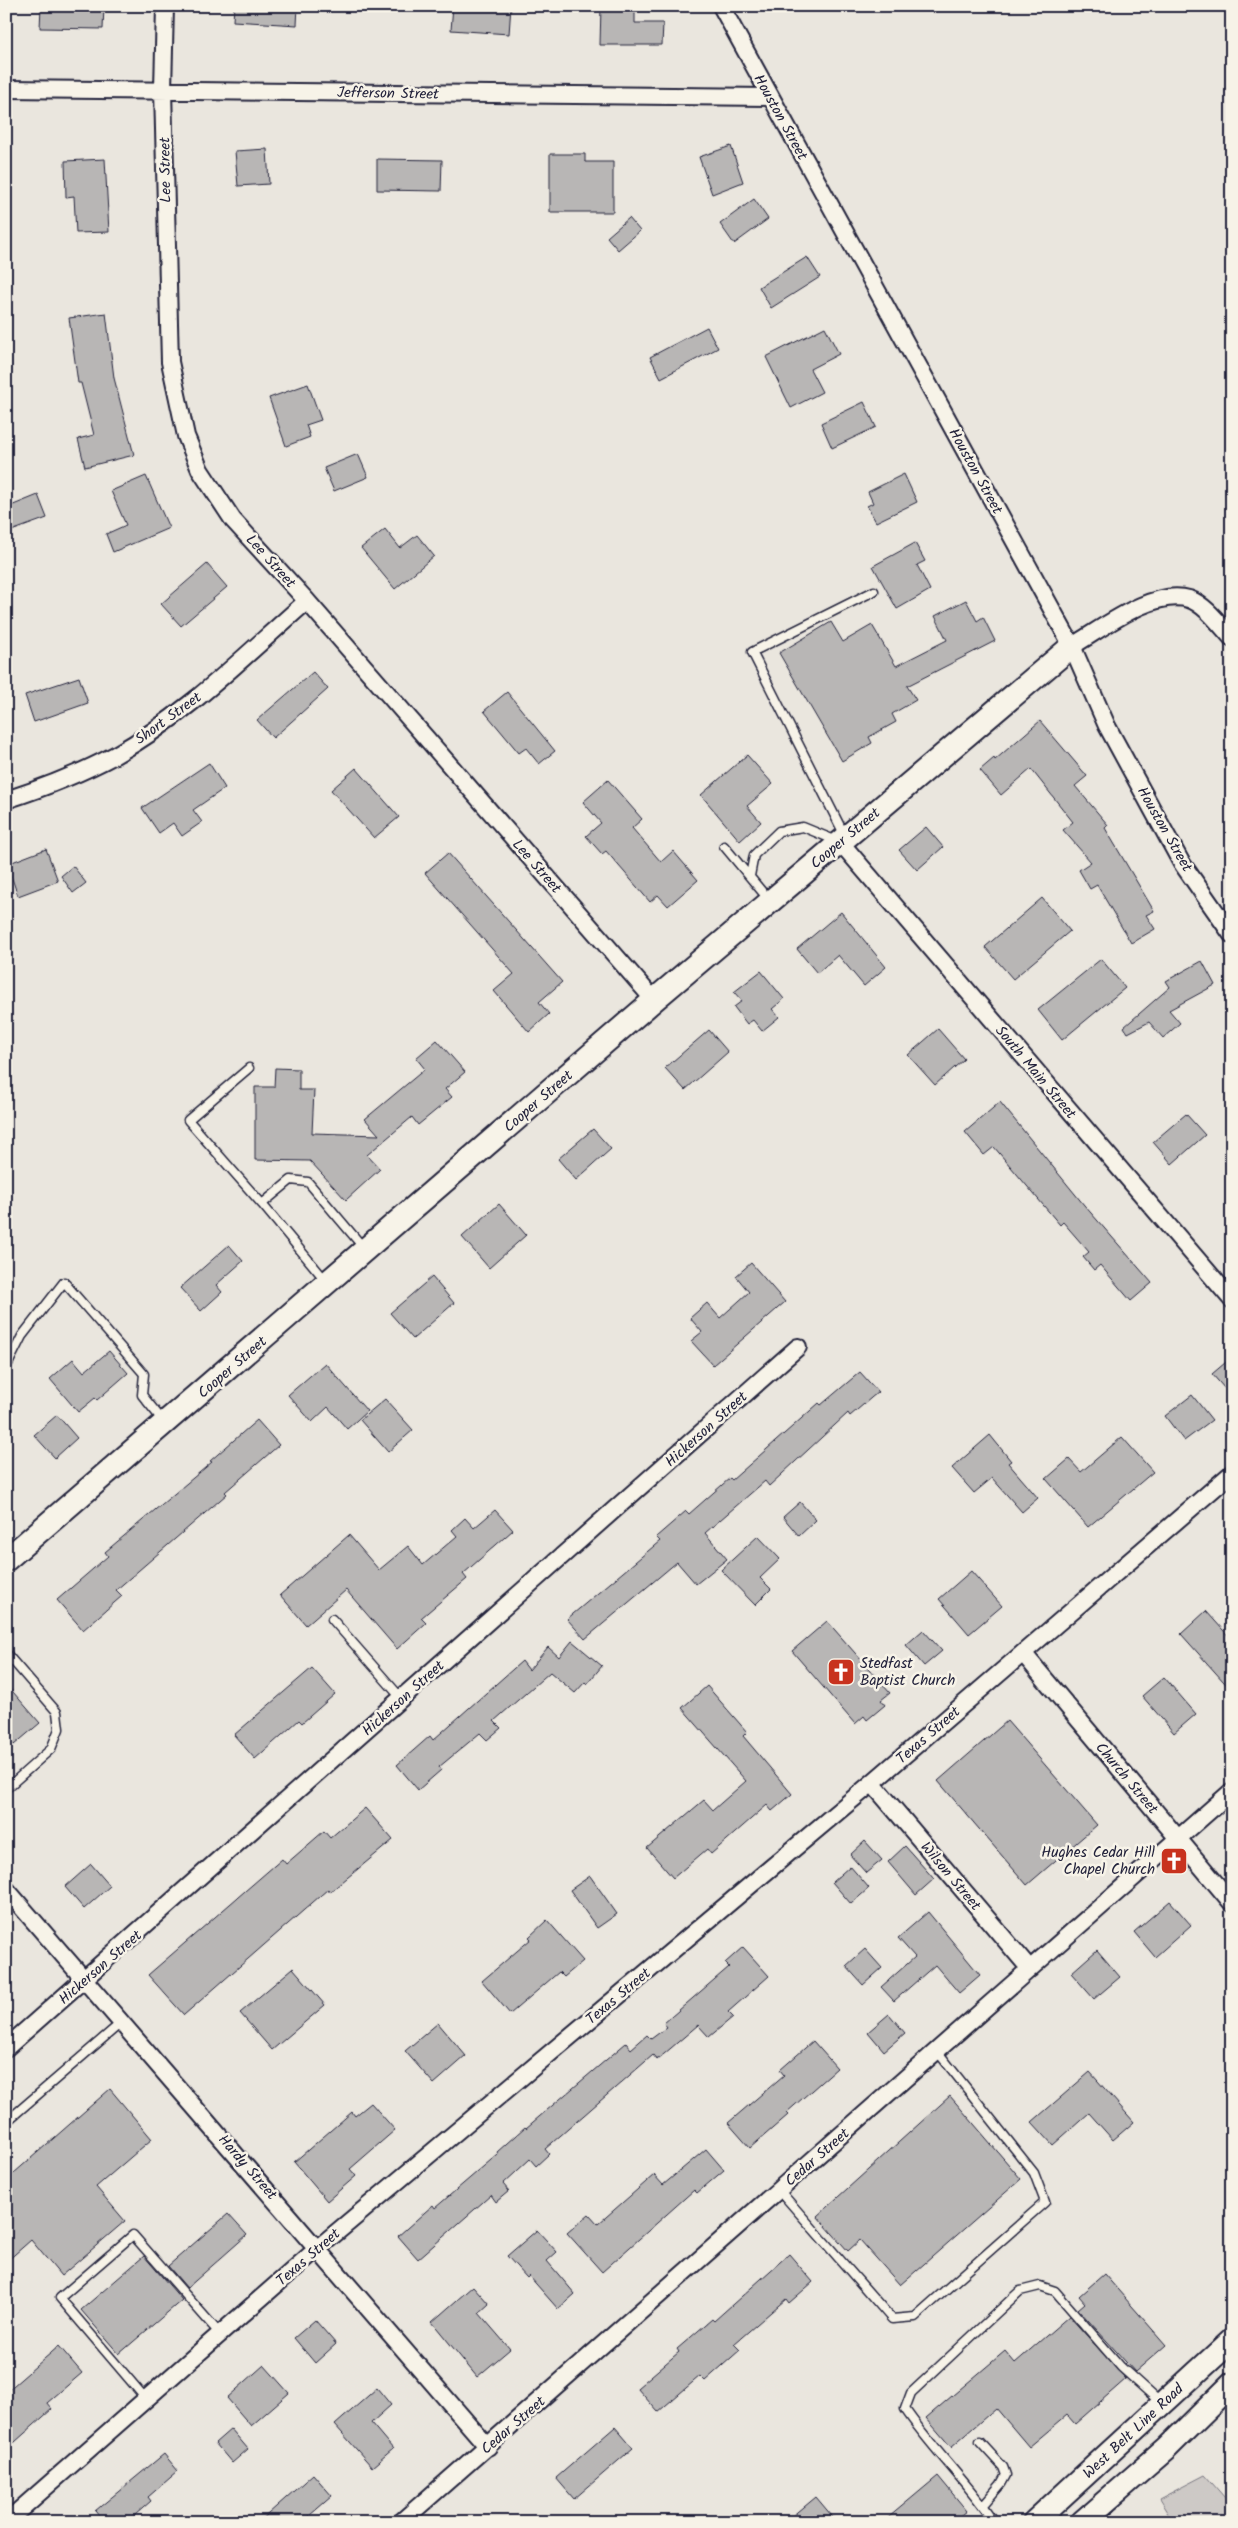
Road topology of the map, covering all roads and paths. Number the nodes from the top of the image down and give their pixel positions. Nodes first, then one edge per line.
1 (165, 6) edge
2 (721, 6) edge
3 (6, 89) edge
4 (163, 90) junction
5 (770, 97) junction
6 (874, 591) dead end
7 (307, 601) junction
8 (1232, 638) edge
9 (1072, 646) junction
10 (6, 800) edge
11 (843, 840) junction
12 (724, 846) dead end
13 (750, 876) junction
14 (770, 901) junction
15 (1232, 936) edge
16 (654, 1000) junction
17 (249, 1068) dead end
18 (262, 1204) junction
19 (366, 1251) junction
20 (328, 1283) junction
21 (1232, 1300) edge
22 (798, 1347) dead end
23 (6, 1368) edge
24 (166, 1424) junction
25 (1232, 1473) edge
26 (6, 1560) edge
27 (332, 1619) dead end
28 (6, 1653) edge
29 (1023, 1653) junction
30 (402, 1699) junction
31 (872, 1783) junction
32 (6, 1789) edge
33 (1232, 1791) edge
34 (1177, 1840) junction
35 (6, 1889) edge
36 (1232, 1903) edge
37 (1030, 1969) junction
38 (85, 1980) junction
39 (122, 2022) junction
40 (6, 2048) edge
41 (937, 2051) junction
42 (6, 2122) edge
43 (779, 2190) junction
44 (318, 2248) junction
45 (220, 2334) junction
46 (1232, 2340) edge
47 (1232, 2384) edge
48 (146, 2399) junction
49 (1162, 2404) junction
50 (980, 2442) dead end
51 (488, 2447) junction
52 (983, 2504) junction
53 (6, 2522) edge
54 (401, 2522) edge
55 (994, 2522) edge
56 (1034, 2522) edge
57 (1082, 2522) edge

1 - 4 street, Lee Street
2 - 5 street, Houston Street
3 - 4 street, Jefferson Street
4 - 5 street, Jefferson Street
4 - 7 street, Lee Street
5 - 9 street, Houston Street
6 - 11 lane
7 - 10 street, Short Street
7 - 16 street, Lee Street
8 - 9 street
9 - 11 street, Cooper Street
9 - 15 street, Houston Street
11 - 13 lane
11 - 14 street, Cooper Street
11 - 21 street, South Main Street
12 - 13 lane
13 - 14 lane
14 - 16 street, Cooper Street
16 - 19 street, Cooper Street
17 - 18 lane
18 - 19 lane
18 - 20 lane
19 - 20 street, Cooper Street
20 - 24 street, Cooper Street
22 - 30 street, Hickerson Street
23 - 24 lane
24 - 26 street, Cooper Street
25 - 29 street, Texas Street
27 - 30 lane
28 - 32 lane
29 - 31 street, Texas Street
29 - 34 street, Church Street
30 - 38 street, Hickerson Street
31 - 37 street, Wilson Street
31 - 44 street, Texas Street
33 - 34 street, Cedar Street
34 - 36 street, Church Street
34 - 37 street, Cedar Street
35 - 38 street, Hardy Street
37 - 41 street, Cedar Street
38 - 39 street, Hardy Street
38 - 40 street, Hickerson Street
39 - 42 lane
39 - 44 street, Hardy Street
41 - 43 street, Cedar Street
41 - 43 lane
43 - 51 street, Cedar Street
44 - 45 street, Texas Street
44 - 51 street, Hardy Street
45 - 48 street, Texas Street
45 - 48 lane
46 - 49 street, West Belt Line Road
47 - 57 street
48 - 53 street, Texas Street
49 - 52 lane
49 - 56 street, West Belt Line Road
50 - 52 lane
51 - 54 street, Cedar Street
52 - 55 lane

